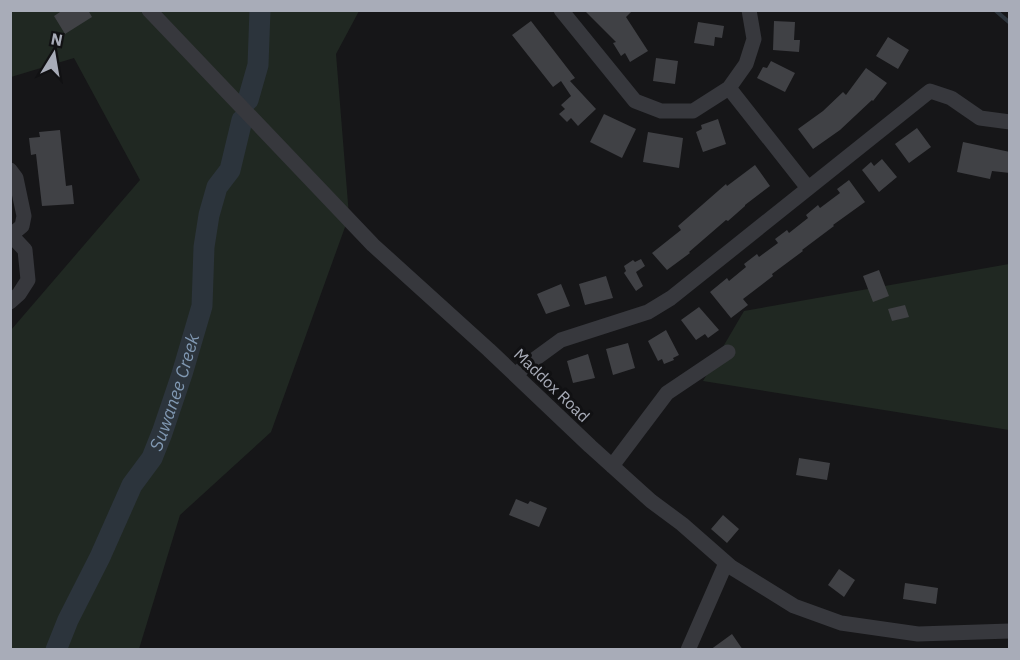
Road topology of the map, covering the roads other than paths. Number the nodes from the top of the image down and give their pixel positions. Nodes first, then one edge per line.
1 (149, 10) edge
2 (561, 10) edge
3 (749, 10) edge
4 (729, 88) junction
5 (1010, 122) edge
6 (10, 170) edge
7 (808, 188) junction
8 (11, 235) edge
9 (10, 302) edge
10 (728, 352) dead end
11 (516, 375) junction
12 (612, 466) junction
13 (726, 563) junction
14 (1010, 631) edge
15 (688, 650) edge

1 - 11 street, Maddox Road
2 - 4 street
3 - 4 street
4 - 7 street
5 - 7 street
6 - 8 street
7 - 11 street
8 - 9 street
10 - 12 street
11 - 12 street, Maddox Road
12 - 13 street, Maddox Road
13 - 14 street, Maddox Road
13 - 15 street

